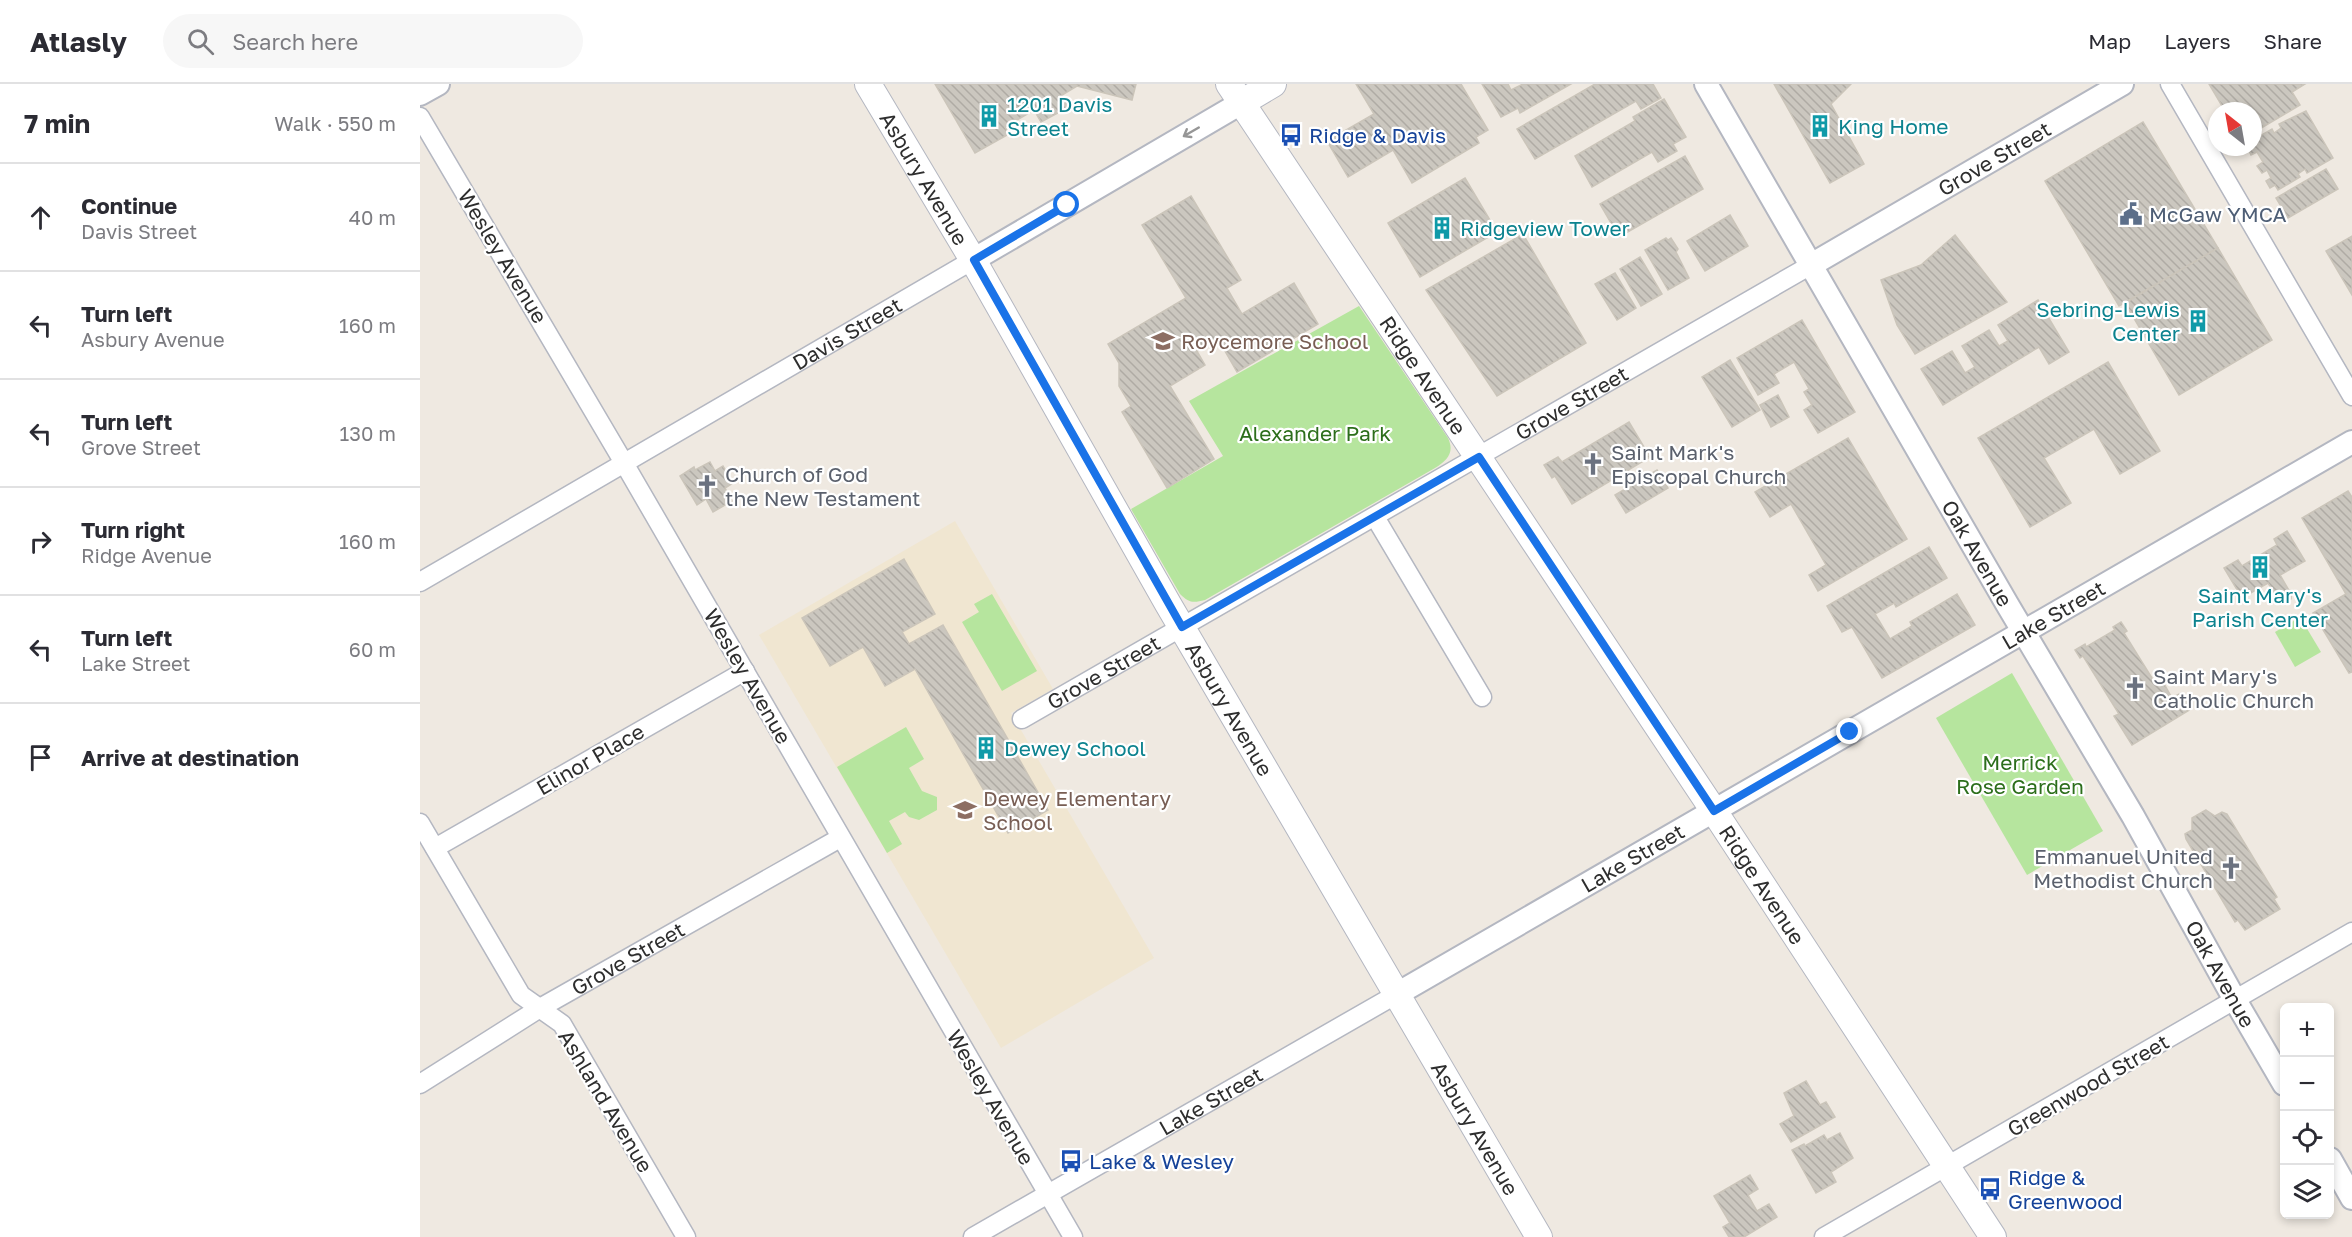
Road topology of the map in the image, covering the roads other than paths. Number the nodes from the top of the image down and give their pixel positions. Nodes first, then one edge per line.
1 (438, 84) edge
2 (868, 84) edge
3 (1273, 84) edge
4 (1707, 84) edge
5 (2122, 84) edge
6 (2170, 84) edge
7 (1235, 93) edge
8 (420, 94) edge
9 (420, 117) edge
10 (974, 260) junction
11 (1811, 265) junction
12 (2352, 396) edge
13 (2352, 442) edge
14 (1479, 457) junction
15 (624, 463) junction
16 (1375, 517) junction
17 (420, 582) edge
18 (1182, 627) junction
19 (2023, 631) junction
20 (745, 671) junction
21 (1482, 697) dead end
22 (1022, 719) dead end
23 (1714, 811) junction
24 (420, 823) edge
25 (840, 838) junction
26 (435, 848) junction
27 (2352, 933) edge
28 (1397, 994) junction
29 (2235, 1000) junction
30 (540, 1008) junction
31 (2280, 1077) edge
32 (420, 1084) edge
33 (2333, 1165) edge
34 (1946, 1167) junction
35 (1047, 1194) junction
36 (2352, 1198) edge
37 (686, 1237) edge
38 (973, 1237) edge
39 (1073, 1237) edge
40 (1539, 1237) edge
41 (1824, 1237) edge
42 (1993, 1237) edge

1 - 8 street
2 - 10 main road, Asbury Avenue
3 - 7 main road, Davis Street
4 - 11 street, Oak Avenue
5 - 11 street, Grove Street
6 - 12 street
7 -> 10 street, Davis Street
7 - 14 main road, Ridge Avenue
9 - 15 street, Wesley Avenue
10 - 15 street, Davis Street
10 - 18 main road, Asbury Avenue
11 - 14 street, Grove Street
11 - 19 street, Oak Avenue
13 - 19 street, Lake Street
14 - 16 street, Grove Street
14 - 23 main road, Ridge Avenue
15 - 17 street, Davis Street
15 - 20 street, Wesley Avenue
16 - 18 street, Grove Street
16 - 21 street
18 - 22 street, Grove Street
18 - 28 main road, Asbury Avenue
19 - 23 street, Lake Street
19 - 29 street, Oak Avenue
20 - 25 street, Wesley Avenue
20 - 26 street, Elinor Place
23 - 28 street, Lake Street
23 - 34 main road, Ridge Avenue
24 - 26 street, Ashland Avenue
25 - 30 street, Grove Street
25 - 35 street, Wesley Avenue
26 - 30 street, Ashland Avenue
27 - 29 street, Greenwood Street
28 - 35 street, Lake Street
28 - 40 main road, Asbury Avenue
29 - 31 street, Oak Avenue
29 - 34 street, Greenwood Street
30 - 32 street, Grove Street
30 - 37 street, Ashland Avenue
33 - 36 street
34 - 41 street, Greenwood Street
34 - 42 main road, Ridge Avenue
35 - 38 street, Lake Street
35 - 39 street, Wesley Avenue

